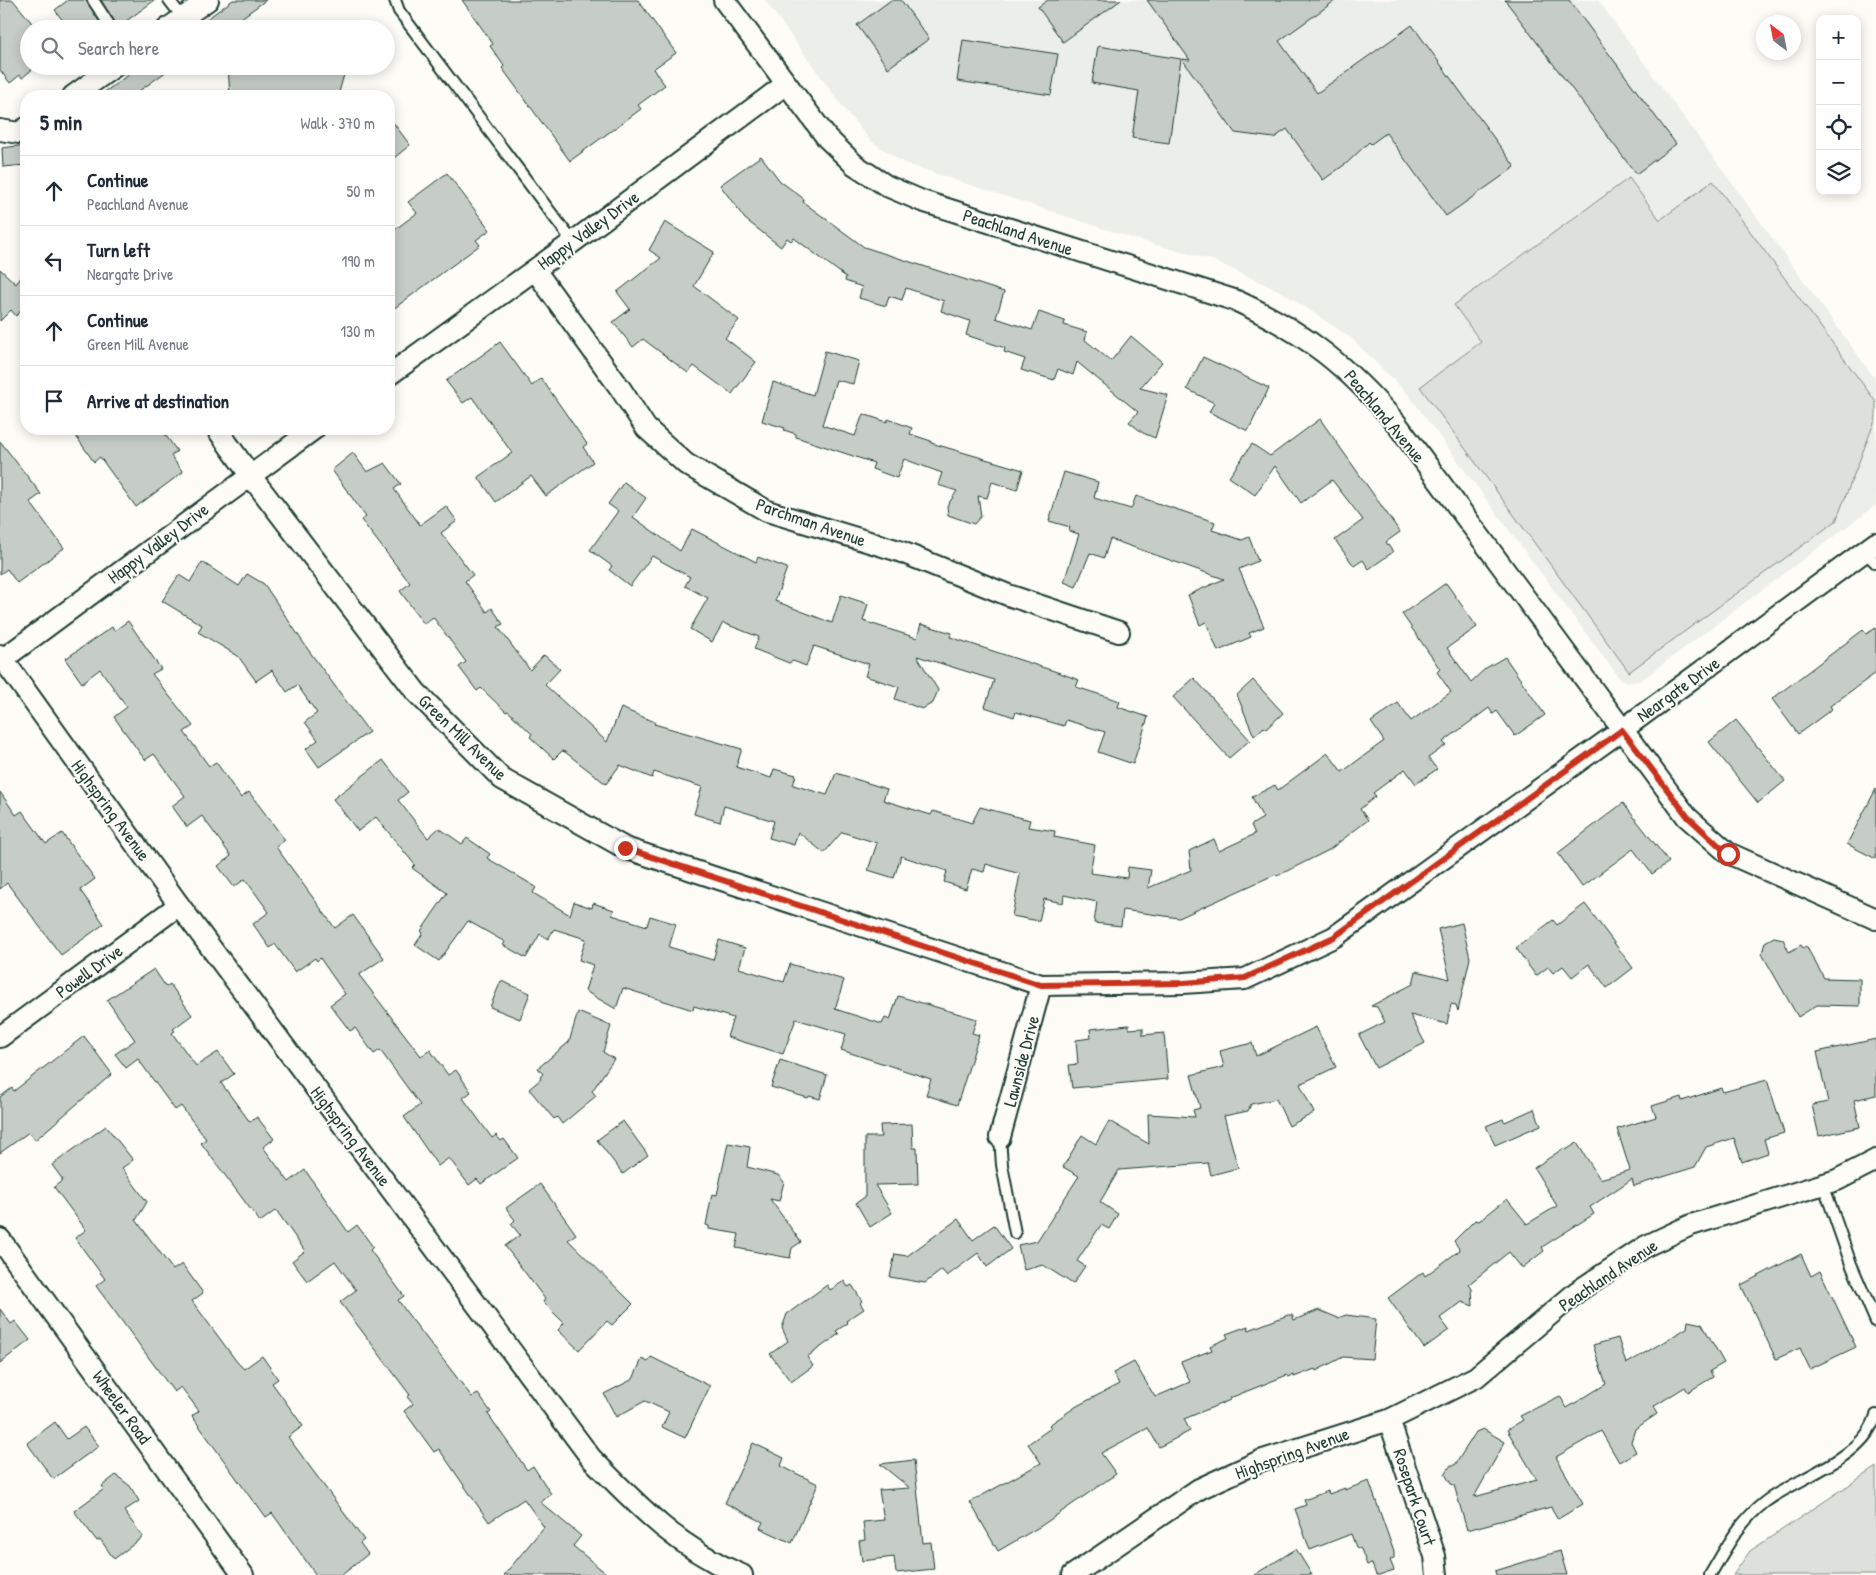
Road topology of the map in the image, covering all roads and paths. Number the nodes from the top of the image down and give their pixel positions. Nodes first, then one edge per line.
1 (93, 0) edge
2 (169, 0) edge
3 (208, 0) edge
4 (395, 0) edge
5 (724, 0) edge
6 (106, 20) edge
7 (174, 20) edge
8 (179, 20) edge
9 (102, 75) edge
10 (786, 84) junction
11 (81, 90) edge
12 (0, 130) edge
13 (20, 132) edge
14 (573, 242) junction
15 (534, 270) junction
16 (395, 371) edge
17 (221, 435) edge
18 (306, 435) edge
19 (250, 475) junction
20 (1872, 552) edge
21 (1118, 632) dead end
22 (1, 657) edge
23 (1622, 730) junction
24 (179, 905) junction
25 (1876, 919) edge
26 (1041, 985) junction
27 (0, 1037) edge
28 (1000, 1137) joint
29 (1876, 1160) edge
30 (1823, 1184) junction
31 (1015, 1233) dead end
32 (0, 1239) edge
33 (1876, 1322) edge
34 (1876, 1415) edge
35 (1389, 1420) junction
36 (243, 1575) edge
37 (742, 1575) edge
38 (1073, 1575) edge
39 (1437, 1575) edge
40 (1710, 1575) edge

1 - 6 lane
2 - 7 lane
3 - 8 street
4 - 14 lane
5 - 10 street, Peachland Avenue
9 - 11 street
10 - 14 street, Happy Valley Drive
10 - 23 street, Peachland Avenue
12 - 13 street
14 - 15 street, Happy Valley Drive
15 - 16 street, Happy Valley Drive
15 - 21 street, Parchman Avenue
17 - 19 street, Green Mill Avenue
18 - 19 street, Happy Valley Drive
19 - 22 street, Happy Valley Drive
19 - 26 street, Green Mill Avenue
20 - 23 street, Neargate Drive
22 - 24 street, Highspring Avenue
23 - 25 street, Peachland Avenue
23 - 26 street, Neargate Drive
24 - 27 street, Powell Drive
24 - 37 street, Highspring Avenue
26 - 28 street, Lawnside Drive
28 - 31 lane
29 - 30 street, Peachland Avenue
30 - 33 lane
30 - 35 street, Peachland Avenue
32 - 36 street, Wheeler Road
34 - 40 lane
35 - 38 street, Highspring Avenue
35 - 39 street, Rosepark Court

